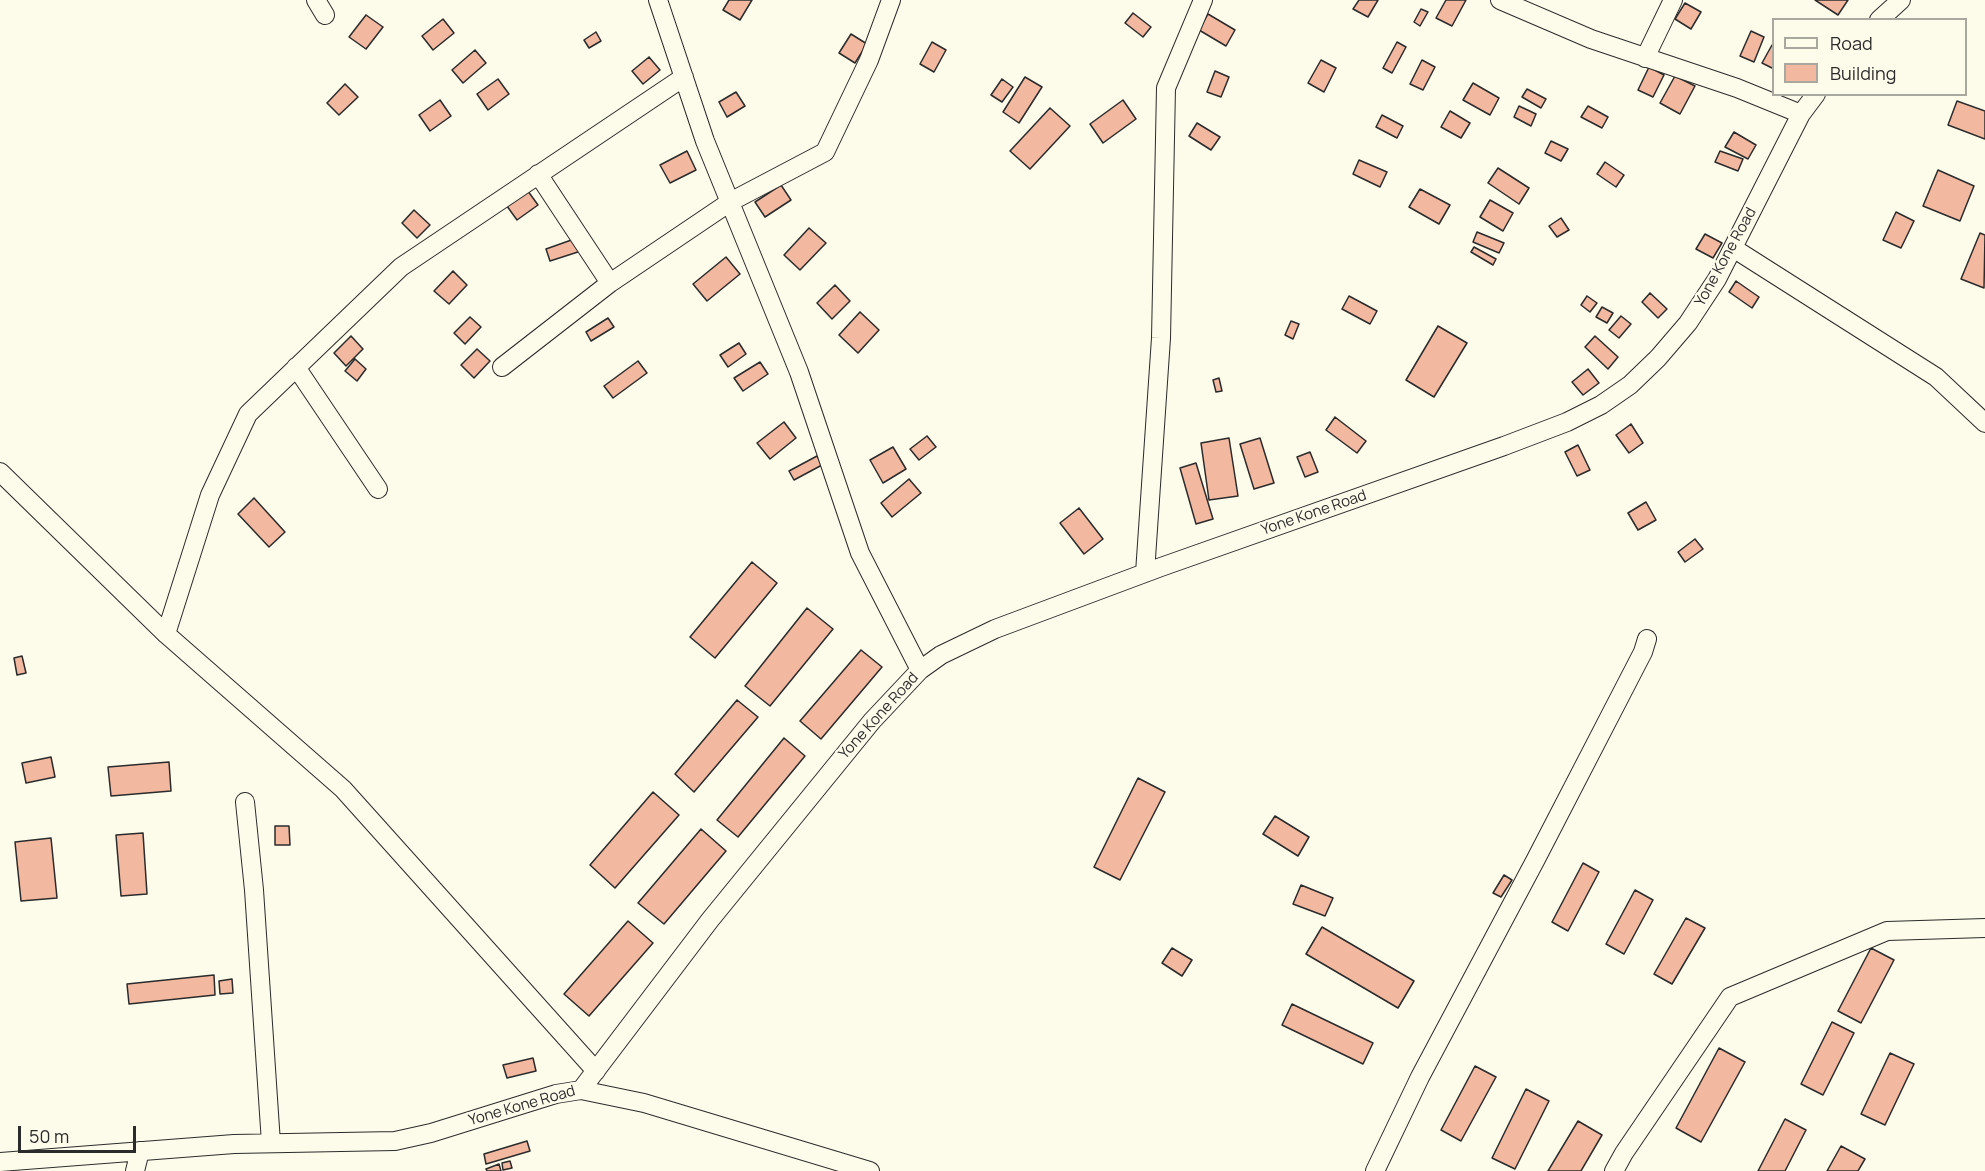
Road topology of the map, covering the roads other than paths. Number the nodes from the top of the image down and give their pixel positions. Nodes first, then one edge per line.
1 (658, 0) edge
2 (891, 0) edge
3 (1203, 0) edge
4 (1500, 0) edge
5 (1673, 0) edge
6 (1900, 0) edge
7 (1881, 18) edge
8 (1645, 58) junction
9 (684, 77) junction
10 (1814, 96) edge
11 (1801, 114) junction
12 (538, 174) junction
13 (730, 202) junction
14 (1733, 248) junction
15 (610, 283) junction
16 (296, 367) junction
17 (502, 367) dead end
18 (1985, 423) edge
19 (0, 472) edge
20 (378, 489) dead end
21 (1144, 573) junction
22 (166, 634) junction
23 (1647, 639) dead end
24 (920, 670) junction
25 (245, 802) dead end
26 (1985, 928) edge
27 (596, 1071) junction
28 (581, 1090) junction
29 (271, 1143) junction
30 (140, 1151) junction
31 (0, 1162) edge
32 (135, 1171) edge
33 (870, 1171) edge
34 (1375, 1171) edge
35 (1614, 1171) edge

1 - 9 street
2 - 13 street
3 - 21 street
4 - 8 street
5 - 8 street
6 - 7 street
8 - 11 street
9 - 12 street
9 - 13 street
10 - 11 street, Yone Kone Road
11 - 14 street, Yone Kone Road
12 - 15 street
12 - 16 street
13 - 15 street
13 - 24 street
14 - 18 street
14 - 21 street, Yone Kone Road
15 - 17 street
16 - 20 street
16 - 22 street
19 - 22 street
21 - 24 street, Yone Kone Road
22 - 27 street
23 - 34 street
24 - 27 street, Yone Kone Road
25 - 29 street
26 - 35 street
27 - 28 street, Yone Kone Road
28 - 29 street, Yone Kone Road
28 - 33 street
29 - 30 street, Yone Kone Road
30 - 31 street, Yone Kone Road
30 - 32 street

